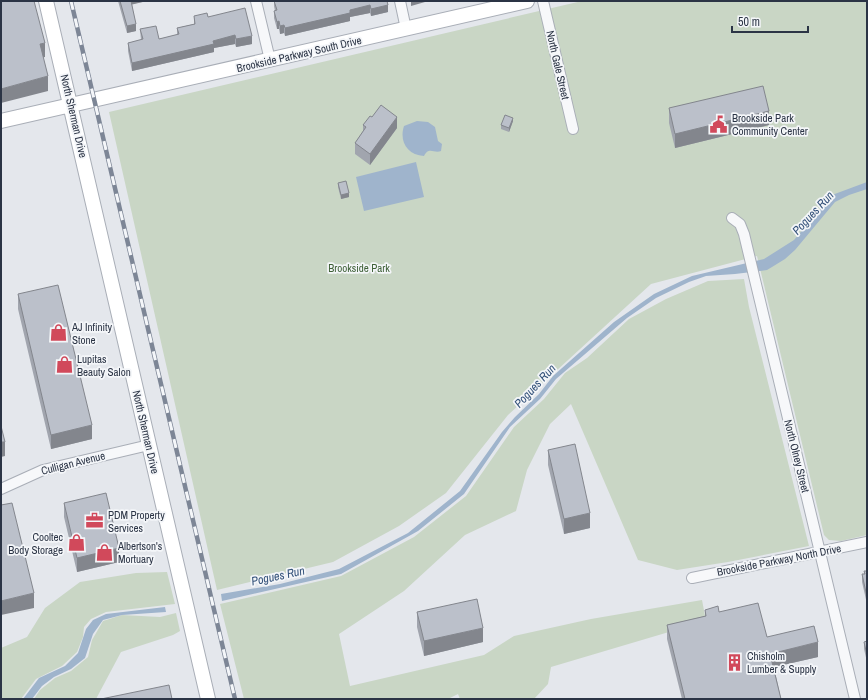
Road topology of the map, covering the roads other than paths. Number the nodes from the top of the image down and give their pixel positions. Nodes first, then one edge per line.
1 (46, 1) edge
2 (256, 1) edge
3 (400, 1) edge
4 (527, 1) edge
5 (542, 1) edge
6 (406, 29) junction
7 (270, 60) junction
8 (71, 106) junction
9 (1, 121) edge
10 (573, 130) dead end
11 (732, 218) dead end
12 (149, 445) junction
13 (1, 489) edge
14 (867, 542) edge
15 (821, 553) junction
16 (692, 578) dead end
17 (208, 699) edge
18 (855, 699) edge

1 - 8 main road, North Sherman Drive
2 - 7 street
3 - 6 street
4 - 6 main road, Brookside Parkway South Drive
5 - 10 street, North Gale Street
6 - 7 main road, Brookside Parkway South Drive
7 - 8 main road, Brookside Parkway South Drive
8 - 9 main road, Brookside Parkway South Drive
8 - 12 main road, North Sherman Drive
11 - 15 street, North Olney Street
12 - 13 street, Culligan Avenue
12 - 17 main road, North Sherman Drive
14 - 15 street, Brookside Parkway North Drive
15 - 16 street, Brookside Parkway North Drive
15 - 18 street, North Olney Street

